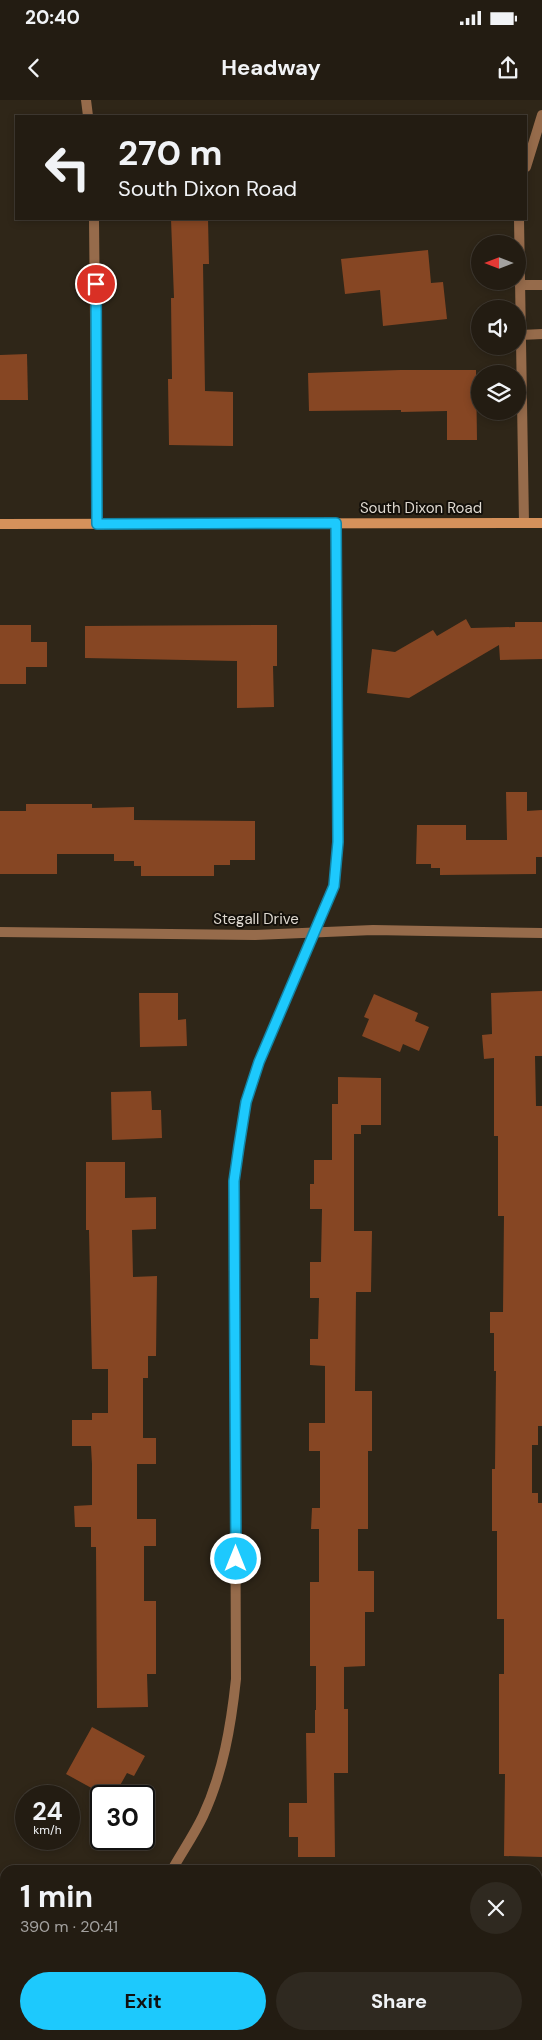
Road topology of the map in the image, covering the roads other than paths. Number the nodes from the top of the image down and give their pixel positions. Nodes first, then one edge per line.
1 (86, 100) edge
2 (88, 115) edge
3 (542, 115) edge
4 (527, 164) edge
5 (94, 220) edge
6 (519, 220) edge
7 (519, 235) edge
8 (526, 285) edge
9 (542, 285) edge
10 (542, 334) edge
11 (526, 335) edge
12 (521, 355) edge
13 (336, 523) junction
14 (524, 523) junction
15 (542, 523) edge
16 (0, 524) edge
17 (97, 524) junction
18 (0, 932) edge
19 (313, 933) junction
20 (542, 933) edge
21 (175, 1865) edge

1 - 2 street
3 - 4 street
5 - 17 street
6 - 7 street
8 - 9 street
10 - 11 street
12 - 14 street
13 - 14 main road, South Dixon Road
13 - 17 main road, South Dixon Road
13 - 19 street
14 - 15 main road, South Dixon Road
16 - 17 main road, South Dixon Road
18 - 19 street, Stegall Drive
19 - 20 street, Stegall Drive
19 - 21 street

